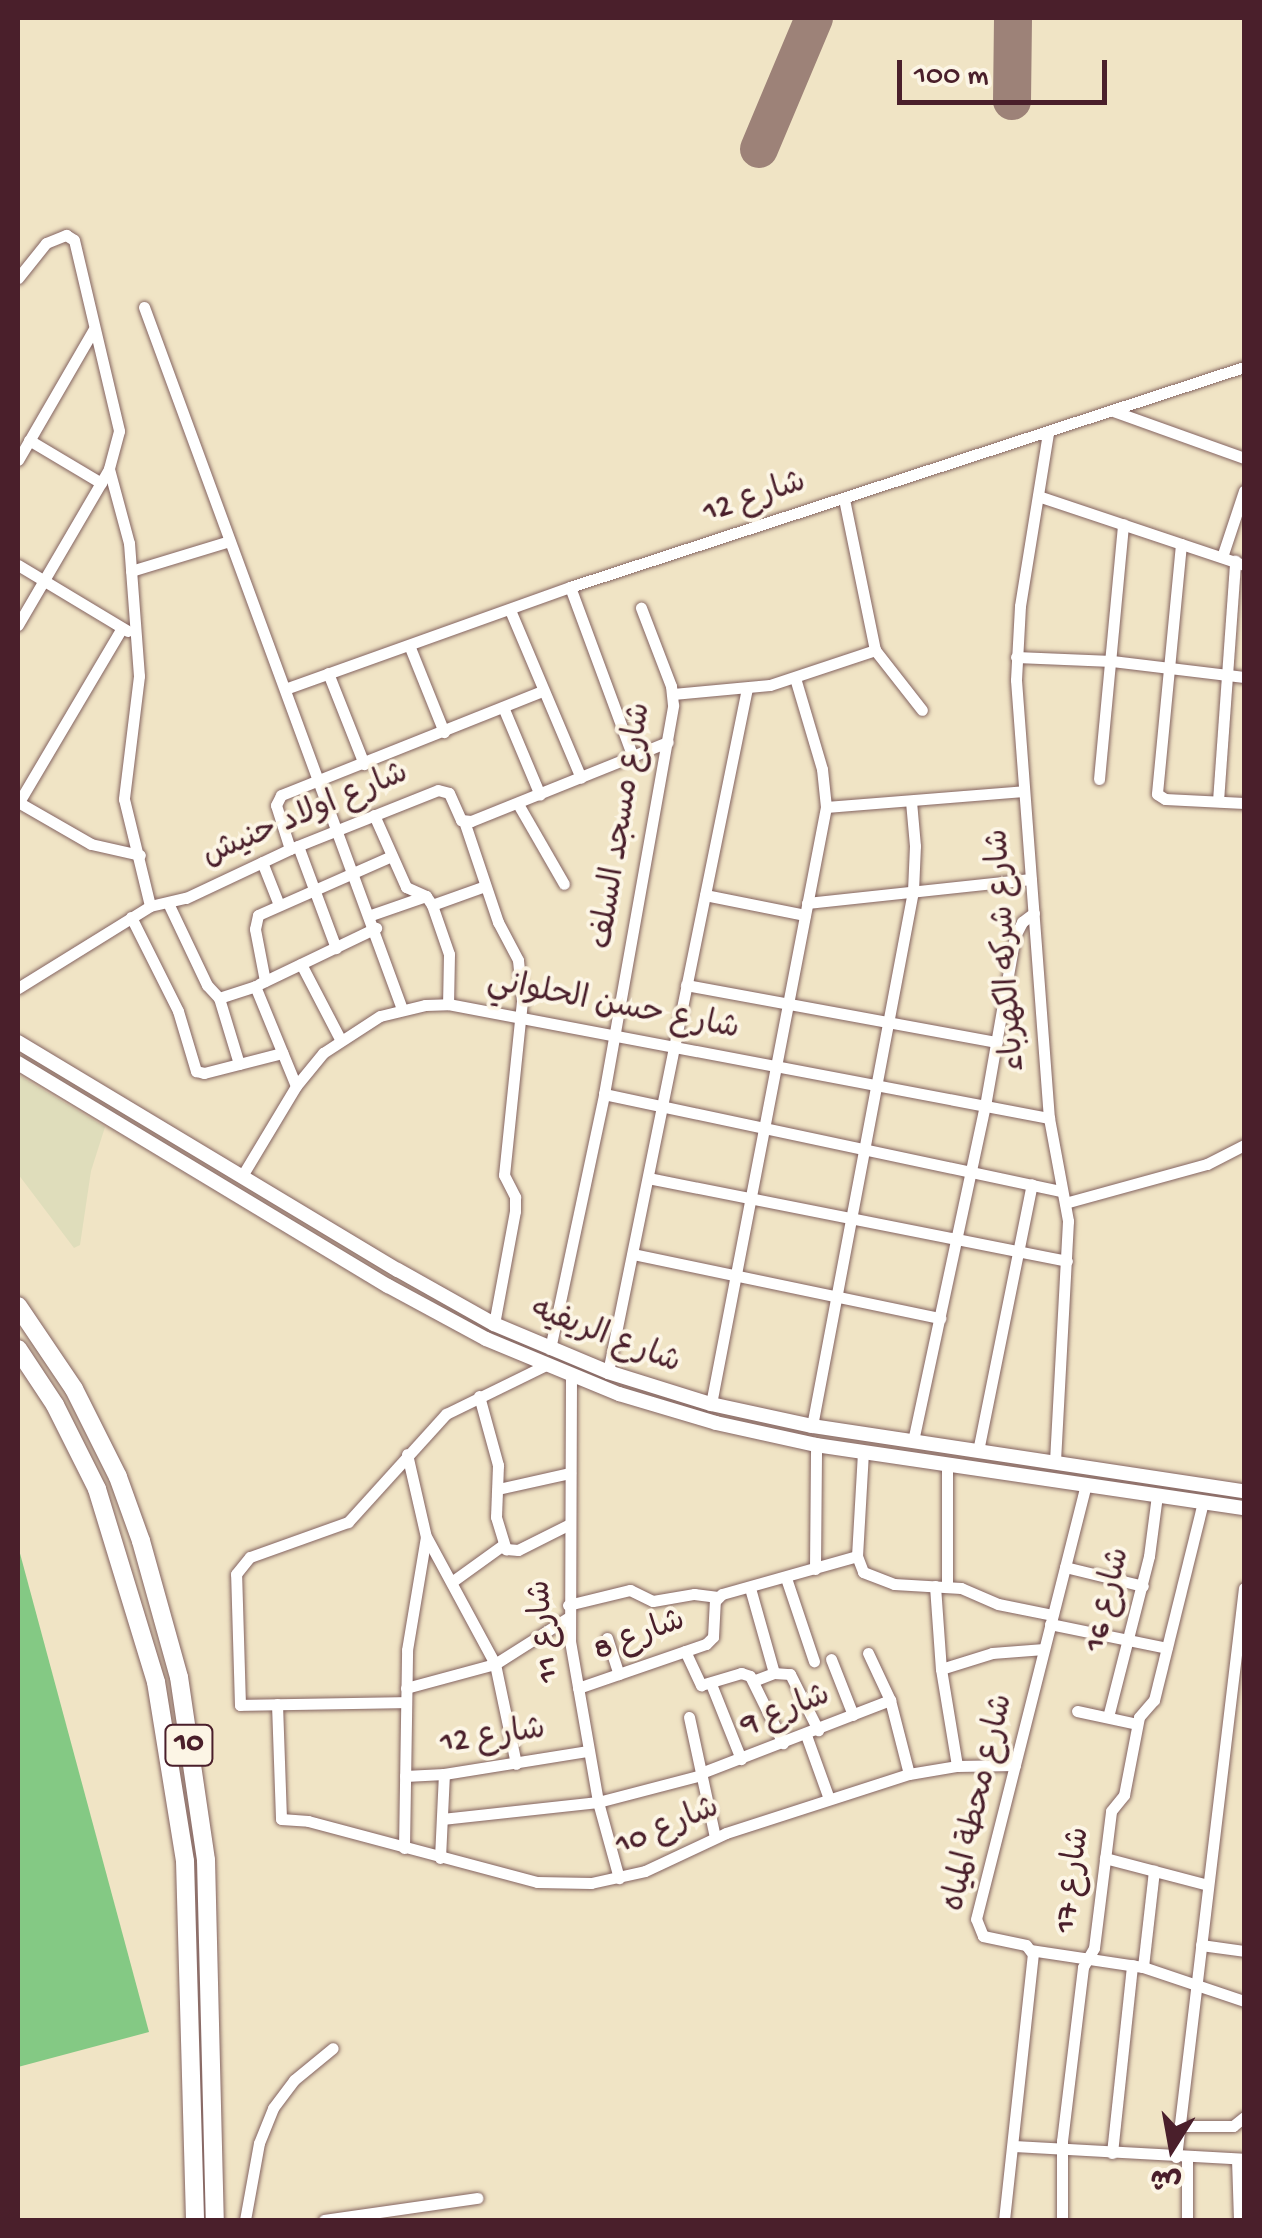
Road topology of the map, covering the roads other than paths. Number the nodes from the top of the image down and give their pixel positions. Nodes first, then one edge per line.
1 (18, 278) edge
2 (144, 306) dead end
3 (94, 329) junction
4 (1244, 367) edge
5 (1112, 412) junction
6 (1048, 433) junction
7 (29, 440) junction
8 (1244, 458) edge
9 (18, 460) edge
10 (109, 469) junction
11 (101, 483) junction
12 (1244, 491) edge
13 (1038, 496) junction
14 (844, 499) junction
15 (1124, 524) junction
16 (230, 541) junction
17 (1181, 544) junction
18 (1222, 557) junction
19 (1240, 563) edge
20 (18, 565) edge
21 (131, 571) junction
22 (44, 580) junction
23 (570, 587) junction
24 (642, 608) dead end
25 (510, 610) junction
26 (18, 625) edge
27 (122, 628) junction
28 (136, 636) junction
29 (409, 645) junction
30 (875, 650) junction
31 (1016, 658) junction
32 (1112, 662) junction
33 (1170, 667) junction
34 (328, 674) junction
35 (1228, 674) junction
36 (1244, 677) edge
37 (795, 678) junction
38 (747, 688) junction
39 (285, 689) junction
40 (543, 691) junction
41 (673, 694) junction
42 (503, 708) junction
43 (922, 710) dead end
44 (444, 732) junction
45 (668, 742) junction
46 (633, 757) junction
47 (364, 764) junction
48 (581, 778) junction
49 (1100, 780) dead end
50 (317, 782) junction
51 (1023, 790) junction
52 (540, 795) junction
53 (911, 801) junction
54 (1218, 801) junction
55 (18, 802) edge
56 (1244, 803) edge
57 (518, 804) junction
58 (826, 806) junction
59 (374, 815) junction
60 (464, 822) junction
61 (336, 830) junction
62 (294, 848) junction
63 (140, 854) junction
64 (392, 856) junction
65 (262, 862) junction
66 (353, 872) junction
67 (1031, 879) junction
68 (564, 884) dead end
69 (485, 886) junction
70 (314, 890) junction
71 (912, 891) junction
72 (705, 894) junction
73 (429, 901) junction
74 (168, 903) junction
75 (279, 905) junction
76 (150, 906) junction
77 (806, 909) junction
78 (1034, 913) junction
79 (371, 915) junction
80 (132, 917) junction
81 (376, 928) junction
82 (336, 948) junction
83 (301, 964) junction
84 (260, 984) junction
85 (686, 985) junction
86 (18, 988) edge
87 (219, 998) junction
88 (448, 1004) junction
89 (788, 1004) junction
90 (402, 1009) junction
91 (522, 1018) junction
92 (889, 1022) junction
93 (616, 1036) junction
94 (340, 1038) junction
95 (18, 1042) edge
96 (997, 1042) junction
97 (674, 1047) junction
98 (282, 1053) junction
99 (18, 1063) edge
100 (239, 1064) junction
101 (776, 1066) junction
102 (878, 1085) junction
103 (296, 1086) junction
104 (604, 1094) junction
105 (662, 1106) junction
106 (986, 1106) junction
107 (1049, 1118) junction
108 (764, 1128) junction
109 (1244, 1146) edge
110 (866, 1150) junction
111 (971, 1172) junction
112 (242, 1176) junction
113 (648, 1178) junction
114 (1032, 1184) junction
115 (1062, 1197) junction
116 (750, 1198) junction
117 (853, 1219) junction
118 (956, 1239) junction
119 (1018, 1252) junction
120 (632, 1254) junction
121 (1067, 1262) junction
122 (398, 1270) junction
123 (736, 1275) junction
124 (388, 1286) junction
125 (838, 1297) junction
126 (18, 1306) edge
127 (940, 1318) junction
128 (494, 1324) junction
129 (18, 1349) edge
130 (550, 1349) junction
131 (544, 1366) junction
132 (608, 1372) junction
133 (571, 1376) junction
134 (478, 1396) junction
135 (710, 1404) junction
136 (812, 1426) junction
137 (913, 1441) junction
138 (816, 1444) junction
139 (978, 1451) junction
140 (863, 1452) junction
141 (407, 1454) junction
142 (1059, 1463) junction
143 (947, 1464) junction
144 (570, 1473) junction
145 (1060, 1481) junction
146 (1086, 1484) junction
147 (498, 1489) junction
148 (1244, 1491) edge
149 (1157, 1495) junction
150 (1203, 1502) junction
151 (1244, 1508) edge
152 (568, 1524) junction
153 (426, 1537) junction
154 (503, 1545) junction
155 (857, 1556) junction
156 (1065, 1567) junction
157 (815, 1569) junction
158 (786, 1578) junction
159 (453, 1581) junction
160 (941, 1586) junction
161 (1142, 1586) junction
162 (750, 1588) junction
163 (1244, 1588) edge
164 (718, 1597) junction
165 (568, 1611) junction
166 (1051, 1619) junction
167 (607, 1638) dead end
168 (1128, 1640) junction
169 (1167, 1648) junction
170 (1044, 1649) junction
171 (686, 1651) junction
172 (868, 1653) dead end
173 (831, 1659) dead end
174 (814, 1661) dead end
175 (495, 1664) junction
176 (941, 1669) junction
177 (774, 1672) junction
178 (619, 1674) junction
179 (753, 1681) junction
180 (1239, 1681) edge
181 (711, 1684) junction
182 (578, 1688) junction
183 (406, 1695) junction
184 (890, 1700) junction
185 (277, 1704) junction
186 (1077, 1711) dead end
187 (853, 1715) junction
188 (690, 1717) dead end
189 (1108, 1718) junction
190 (1136, 1724) junction
191 (812, 1732) junction
192 (783, 1743) junction
193 (588, 1752) junction
194 (741, 1760) junction
195 (516, 1764) junction
196 (1015, 1765) junction
197 (956, 1766) junction
198 (444, 1774) junction
199 (702, 1774) junction
200 (908, 1774) junction
201 (405, 1776) junction
202 (829, 1799) junction
203 (598, 1802) junction
204 (442, 1819) junction
205 (716, 1837) junction
206 (404, 1848) junction
207 (440, 1858) junction
208 (1105, 1858) junction
209 (1154, 1871) junction
210 (618, 1878) junction
211 (1208, 1885) junction
212 (1201, 1945) junction
213 (1030, 1950) junction
214 (1244, 1951) edge
215 (1088, 1958) junction
216 (1137, 1966) junction
217 (1195, 1984) junction
218 (1244, 2000) edge
219 (333, 2048) dead end
220 (1244, 2117) edge
221 (1179, 2126) junction
222 (1014, 2146) junction
223 (1061, 2150) junction
224 (1112, 2153) junction
225 (1182, 2158) junction
226 (1241, 2159) edge
227 (477, 2198) dead end
228 (418, 2205) junction
229 (352, 2217) edge
230 (195, 2220) edge
231 (215, 2220) edge
232 (245, 2220) edge
233 (324, 2220) edge
234 (422, 2220) edge
235 (1004, 2220) edge
236 (1062, 2220) edge
237 (1187, 2220) edge
238 (1240, 2220) edge

1 - 3 street
2 - 16 street
3 - 7 street
3 - 10 street
4 - 5 street, شارع 12
5 - 6 street, شارع 12
5 - 8 street
6 - 13 street, شارع شركه الكهرباء
6 - 14 street, شارع 12
7 - 9 street
7 - 11 street
10 - 11 street
10 - 21 street
11 - 22 street
12 - 18 street
13 - 15 street
13 - 31 street, شارع شركه الكهرباء
14 - 23 street, شارع 12
14 - 30 street
15 - 17 street
15 - 32 street
16 - 21 street
16 - 39 street
17 - 18 street
17 - 33 street
18 - 19 street
19 - 35 street
20 - 22 street
21 - 28 street
22 - 26 street
22 - 27 street
23 - 25 street, شارع 12
23 - 46 street
24 - 41 street, شارع مسجد السلف
25 - 29 street, شارع 12
25 - 40 street
27 - 28 street
27 - 55 street
28 - 63 street
29 - 34 street, شارع 12
29 - 44 street
30 - 37 street
30 - 43 street
31 - 32 street
31 - 51 street, شارع شركه الكهرباء
32 - 33 street
32 - 49 street
33 - 35 street
33 - 54 street
34 - 39 street, شارع 12
34 - 47 street
35 - 36 street
35 - 54 street
37 - 38 street
37 - 58 street
38 - 41 street
38 - 72 street
39 - 50 street
40 - 42 street
40 - 48 street
41 - 45 street, شارع مسجد السلف
42 - 44 street
42 - 52 street
44 - 47 street
45 - 46 street
45 - 93 street, شارع مسجد السلف
46 - 48 street
47 - 50 street
48 - 52 street
50 - 61 street
50 - 62 street
51 - 53 street
51 - 67 street, شارع شركه الكهرباء
52 - 57 street
53 - 58 street
53 - 71 street
54 - 56 street
55 - 63 street
57 - 60 street
57 - 68 street
58 - 77 street
59 - 60 street, شارع اولاد حنيش
59 - 61 street, شارع اولاد حنيش
59 - 64 street
60 - 69 street
61 - 62 street, شارع اولاد حنيش
61 - 66 street
62 - 65 street, شارع اولاد حنيش
62 - 70 street
63 - 76 street
64 - 66 street
64 - 73 street
65 - 74 street, شارع اولاد حنيش
65 - 75 street
66 - 70 street
66 - 79 street
67 - 71 street
67 - 78 street, شارع شركه الكهرباء
69 - 73 street
69 - 91 street
70 - 75 street
70 - 82 street
71 - 77 street
71 - 92 street
72 - 77 street
72 - 85 street
73 - 79 street
73 - 88 street
74 - 76 street, شارع اولاد حنيش
74 - 87 street
75 - 84 street
76 - 80 street, شارع اولاد حنيش
77 - 89 street
78 - 96 street
78 - 107 street, شارع شركه الكهرباء
79 - 81 street
80 - 86 street, شارع اولاد حنيش
80 - 100 street
81 - 82 street
81 - 90 street
82 - 83 street
83 - 84 street
83 - 94 street
84 - 87 street
84 - 98 street
85 - 89 street
85 - 97 street
87 - 100 street
88 - 90 street, شارع حسن الحلواني
88 - 91 street, شارع حسن الحلواني
89 - 92 street
89 - 101 street
90 - 94 street, شارع حسن الحلواني
91 - 93 street, شارع حسن الحلواني
91 - 128 street
92 - 96 street
92 - 102 street
93 - 97 street, شارع حسن الحلواني
93 - 104 street, شارع مسجد السلف
94 - 103 street, شارع حسن الحلواني
95 - 112 street, شارع الريفيه
96 - 106 street
97 - 101 street, شارع حسن الحلواني
97 - 105 street
98 - 100 street
98 - 103 street
99 - 124 street, شارع الريفيه
101 - 102 street, شارع حسن الحلواني
101 - 108 street
102 - 106 street, شارع حسن الحلواني
102 - 110 street
103 - 112 street, شارع حسن الحلواني
104 - 105 street
104 - 130 street, شارع مسجد السلف
105 - 108 street
105 - 113 street
106 - 107 street, شارع حسن الحلواني
106 - 111 street
107 - 115 street, شارع شركه الكهرباء
108 - 110 street
108 - 116 street
109 - 115 street
110 - 111 street
110 - 117 street
111 - 114 street
111 - 118 street
112 - 122 street, شارع الريفيه
113 - 116 street
113 - 120 street
114 - 115 street
114 - 119 street
115 - 121 street, شارع شركه الكهرباء
116 - 117 street
116 - 123 street
117 - 118 street
117 - 125 street
118 - 119 street
118 - 127 street
119 - 121 street
119 - 139 street
120 - 123 street
120 - 132 street
121 - 142 street, شارع شركه الكهرباء
122 - 124 street
122 - 128 street, شارع الريفيه
123 - 125 street
123 - 135 street
124 - 131 street, شارع الريفيه
125 - 127 street
125 - 136 street
126 - 231 main road, 10
127 - 137 street
128 - 130 street, شارع الريفيه
129 - 230 main road, 10
130 - 132 street, شارع الريفيه
131 - 133 street, شارع الريفيه
131 - 134 street
132 - 135 street, شارع الريفيه
133 - 138 street, شارع الريفيه
133 - 144 street, شارع 11
134 - 141 street
134 - 147 street
135 - 136 street, شارع الريفيه
136 - 137 street, شارع الريفيه
137 - 139 street, شارع الريفيه
138 - 140 street, شارع الريفيه
138 - 157 street
139 - 142 street, شارع الريفيه
140 - 143 street, شارع الريفيه
140 - 155 street
141 - 153 street
141 - 185 street
142 - 145 street
142 - 148 street, شارع الريفيه
143 - 145 street, شارع الريفيه
143 - 160 street
144 - 147 street
144 - 152 street, شارع 11
145 - 146 street, شارع الريفيه
146 - 149 street, شارع الريفيه
146 - 156 street, شارع محطة المياه
147 - 154 street
149 - 150 street, شارع الريفيه
149 - 161 street, شارع 16
150 - 151 street, شارع الريفيه
150 - 169 street, شارع 17
152 - 154 street
152 - 165 street, شارع 11
153 - 159 street
153 - 183 street
154 - 159 street
155 - 157 street, شارع 8
155 - 160 street
156 - 161 street
156 - 166 street, شارع محطة المياه
157 - 158 street, شارع 8
158 - 162 street, شارع 8
158 - 174 street
159 - 175 street
160 - 166 street
160 - 176 street
161 - 168 street, شارع 16
162 - 164 street, شارع 8
162 - 177 street
163 - 180 street
164 - 165 street
164 - 171 street, شارع 8
165 - 175 street
165 - 182 street, شارع 11
166 - 168 street
166 - 170 street, شارع محطة المياه
167 - 178 street
168 - 169 street
168 - 189 street, شارع 16
169 - 190 street, شارع 17
170 - 176 street
170 - 196 street, شارع محطة المياه
171 - 178 street, شارع 8
171 - 181 street
172 - 184 street
173 - 187 street
175 - 183 street
175 - 195 street
176 - 197 street
177 - 179 street
177 - 191 street
178 - 182 street, شارع 8
179 - 181 street
179 - 192 street
180 - 211 street
181 - 194 street
182 - 193 street, شارع 11
183 - 185 street
183 - 201 street
184 - 187 street, شارع 9
184 - 200 street
185 - 206 street, شارع 10
186 - 189 street
187 - 191 street, شارع 9
188 - 199 street
189 - 190 street
190 - 208 street, شارع 17
191 - 192 street, شارع 9
191 - 202 street
192 - 194 street, شارع 9
193 - 195 street, شارع 12
193 - 203 street, شارع 11
194 - 199 street, شارع 9
195 - 198 street, شارع 12
196 - 197 street, شارع 10
196 - 213 street, شارع محطة المياه
197 - 200 street, شارع 10
198 - 201 street, شارع 12
198 - 204 street
199 - 203 street, شارع 9
199 - 205 street
200 - 202 street, شارع 10
201 - 206 street
202 - 205 street, شارع 10
203 - 204 street, شارع 9
203 - 210 street, شارع 11
204 - 207 street
205 - 210 street, شارع 10
206 - 207 street, شارع 10
207 - 210 street, شارع 10
208 - 209 street
208 - 215 street, شارع 17
209 - 211 street
209 - 216 street
211 - 212 street
212 - 214 street
212 - 217 street
213 - 215 street
213 - 222 street
215 - 216 street
215 - 223 street, شارع 17
216 - 217 street
216 - 224 street
217 - 218 street
217 - 221 street
219 - 232 street
220 - 221 street
221 - 225 street
222 - 223 street
222 - 235 street
223 - 224 street
223 - 236 street, شارع 17
224 - 225 street
225 - 226 street
225 - 237 street
226 - 238 street
227 - 228 street
228 - 229 street
228 - 234 street
229 - 233 street

